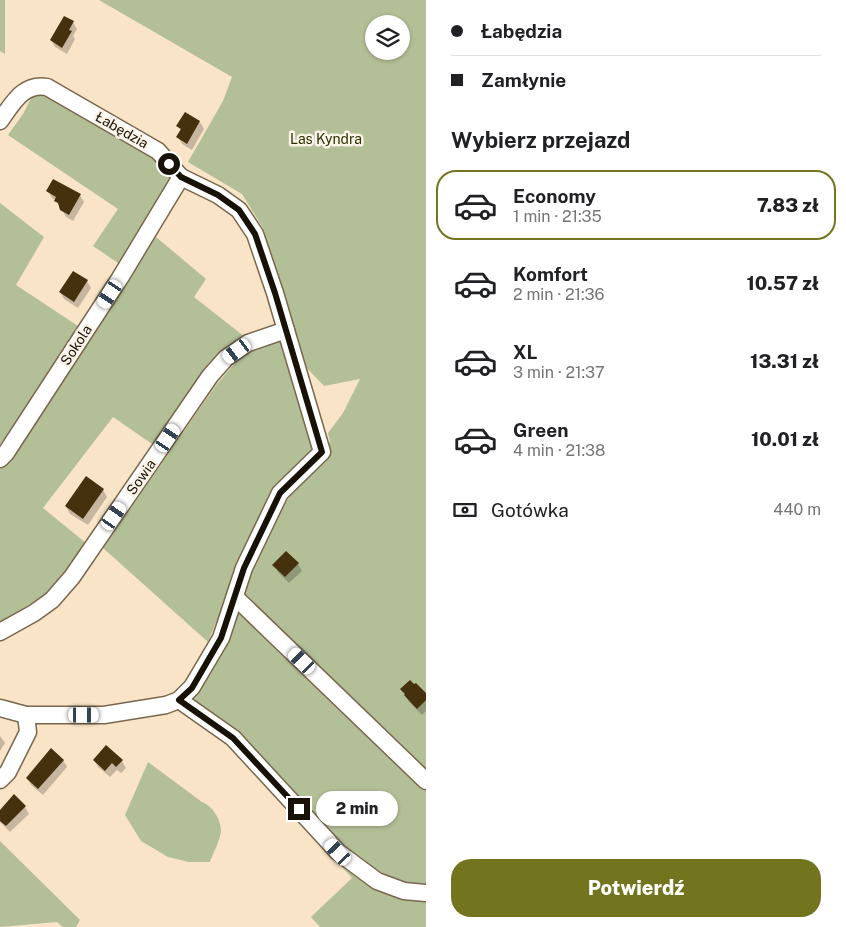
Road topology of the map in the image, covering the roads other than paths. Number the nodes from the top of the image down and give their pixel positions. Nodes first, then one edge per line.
1 (0, 121) edge
2 (181, 177) junction
3 (286, 330) junction
4 (0, 459) edge
5 (235, 596) junction
6 (0, 632) edge
7 (179, 700) junction
8 (0, 708) edge
9 (26, 715) junction
10 (0, 780) edge
11 (426, 781) edge
12 (426, 893) edge

1 - 2 street, Łabędzia
2 - 3 street, Łabędzia
2 - 4 street, Sokola
3 - 5 street, Łabędzia
3 - 6 street, Sowia
5 - 7 street, Łabędzia
5 - 11 street
7 - 9 street
7 - 12 street
8 - 9 street
9 - 10 street

